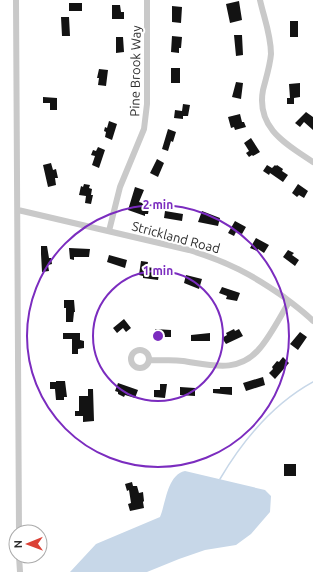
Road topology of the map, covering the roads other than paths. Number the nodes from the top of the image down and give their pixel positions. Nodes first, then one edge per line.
1 (16, 0) edge
2 (147, 0) edge
3 (261, 1) edge
4 (313, 162) edge
5 (18, 210) junction
6 (109, 231) junction
7 (289, 302) junction
8 (313, 319) edge
9 (149, 360) dead end
10 (19, 524) edge

1 - 5 street
2 - 6 street, Pine Brook Way
3 - 4 street
5 - 6 street, Strickland Road
5 - 10 street
6 - 7 street, Strickland Road
7 - 8 street, Strickland Road
7 - 9 street

